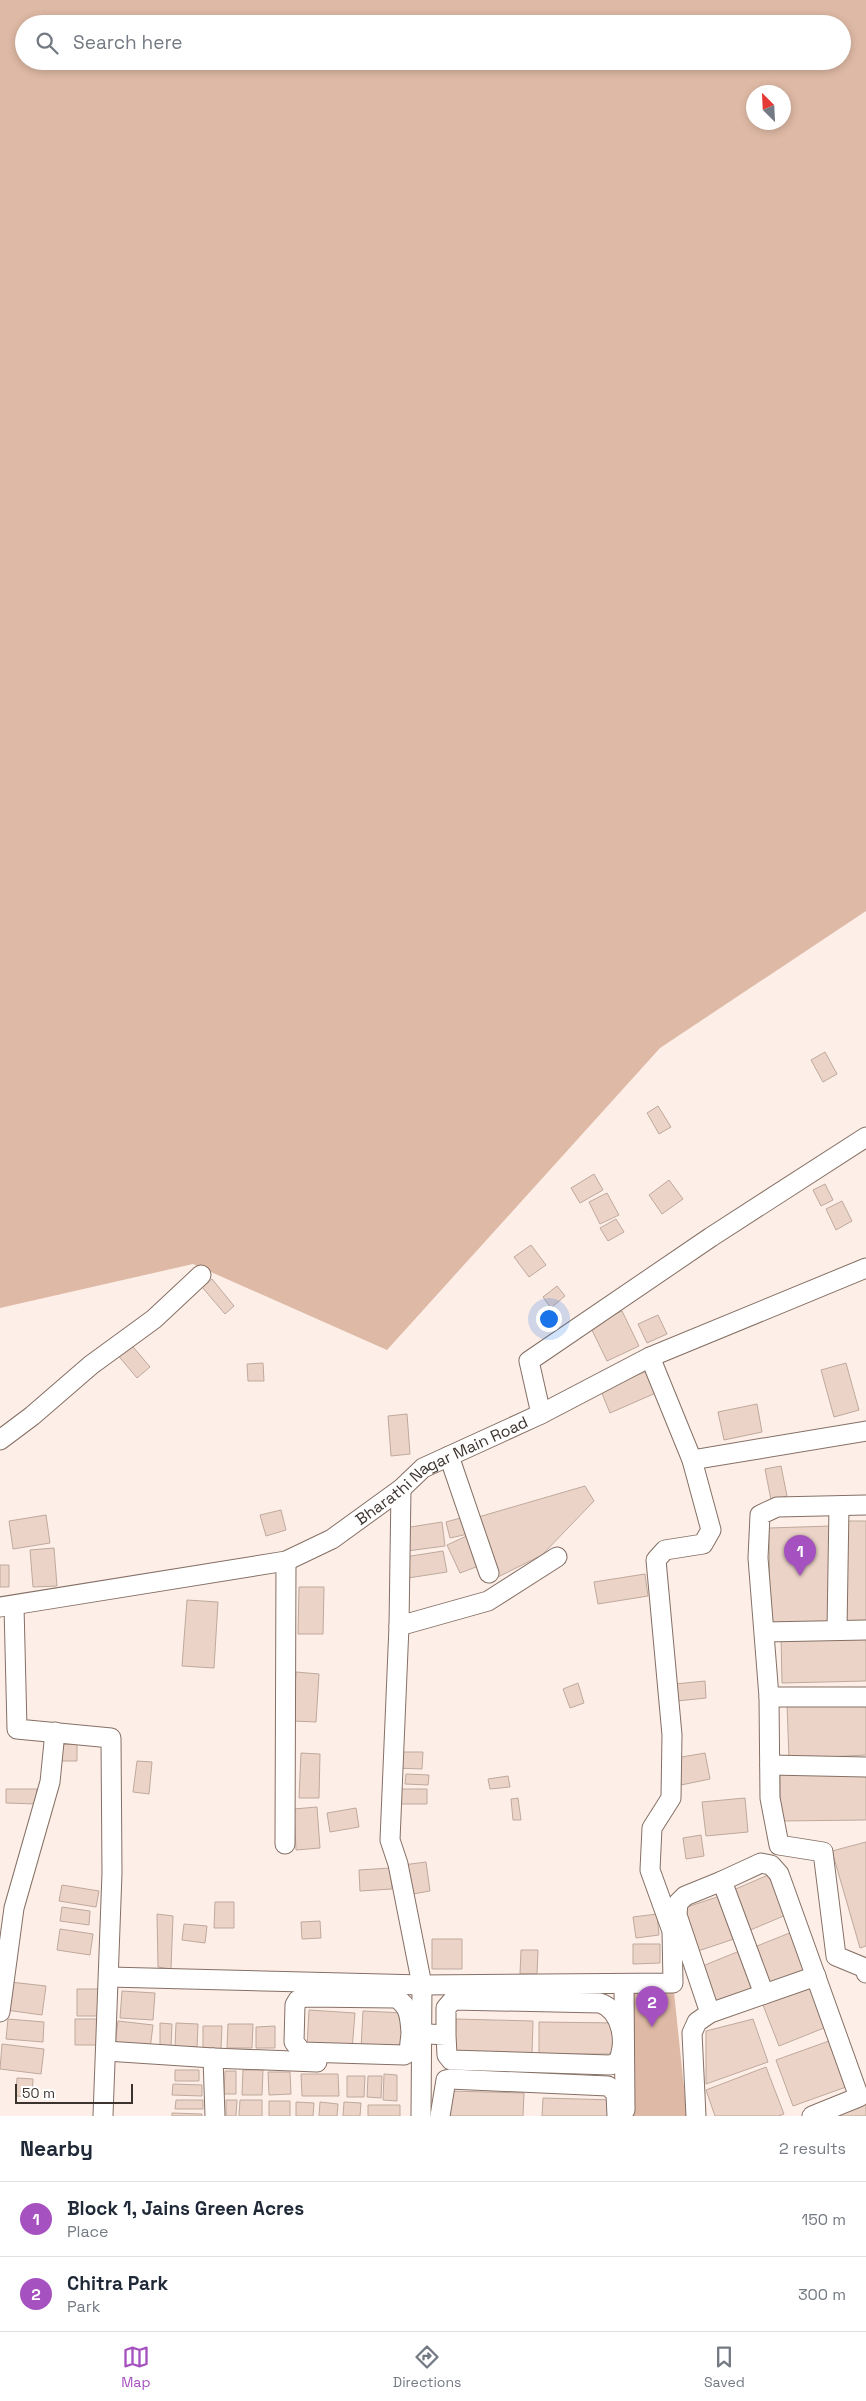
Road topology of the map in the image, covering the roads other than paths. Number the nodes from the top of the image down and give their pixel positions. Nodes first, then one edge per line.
1 (866, 1137) edge
2 (866, 1268) edge
3 (201, 1275) dead end
4 (650, 1357) junction
5 (542, 1414) junction
6 (866, 1431) edge
7 (0, 1440) edge
8 (449, 1456) junction
9 (692, 1460) junction
10 (401, 1489) junction
11 (866, 1505) edge
12 (839, 1506) junction
13 (557, 1557) dead end
14 (286, 1561) junction
15 (489, 1573) dead end
16 (7, 1607) edge
17 (399, 1626) junction
18 (837, 1630) junction
19 (866, 1630) edge
20 (765, 1632) junction
21 (769, 1697) junction
22 (866, 1697) edge
23 (55, 1732) junction
24 (770, 1765) junction
25 (866, 1767) edge
26 (286, 1844) dead end
27 (722, 1881) junction
28 (866, 1973) edge
29 (816, 1976) junction
30 (109, 1977) junction
31 (624, 1984) junction
32 (422, 1986) junction
33 (764, 1994) junction
34 (0, 2012) edge
35 (710, 2013) junction
36 (417, 2034) junction
37 (446, 2035) junction
38 (106, 2051) junction
39 (213, 2058) junction
40 (421, 2067) junction
41 (626, 2071) junction
42 (863, 2097) edge
43 (421, 2111) edge
44 (440, 2112) edge
45 (103, 2116) edge
46 (215, 2116) edge
47 (617, 2116) edge
48 (625, 2116) edge
49 (696, 2116) edge
50 (812, 2116) edge

1 - 5 street
2 - 4 street, Bharathi Nagar Main Road
3 - 7 street
4 - 5 street, Bharathi Nagar Main Road
4 - 9 street
5 - 8 street, Bharathi Nagar Main Road
6 - 9 street
8 - 10 street, Bharathi Nagar Main Road
8 - 15 street
9 - 31 street
10 - 14 street, Bharathi Nagar Main Road
10 - 17 street
11 - 12 street
12 - 18 street
12 - 20 street
13 - 17 street
14 - 16 street, Bharathi Nagar Main Road
14 - 26 street
16 - 23 street
17 - 32 street
18 - 19 street
18 - 20 street
20 - 21 street
21 - 22 street
21 - 24 street
23 - 30 street
23 - 34 street
24 - 25 street
24 - 28 street
27 - 29 street
27 - 33 street
27 - 35 street
29 - 33 street
29 - 42 street
30 - 32 street
30 - 38 street
31 - 32 street
31 - 41 street
32 - 36 street
33 - 35 street
35 - 49 street
36 - 36 street
36 - 37 street
36 - 40 street
37 - 37 street
38 - 39 street
38 - 45 street
39 - 40 street
39 - 46 street
40 - 41 street
40 - 43 street
41 - 48 street
42 - 50 street
43 - 44 street
44 - 47 street

